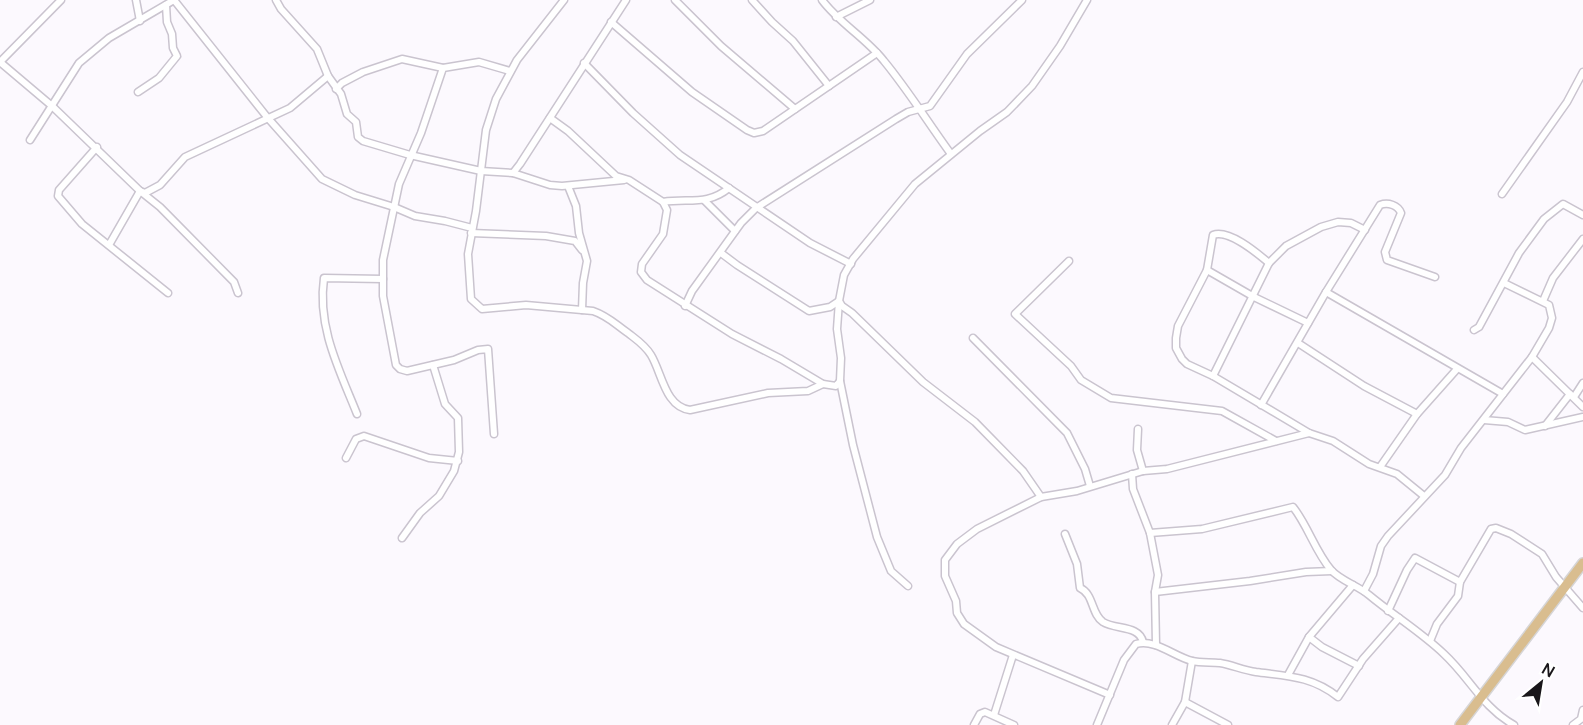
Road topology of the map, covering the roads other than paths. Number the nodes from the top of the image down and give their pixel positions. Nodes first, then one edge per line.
1 (136, 0) edge
2 (174, 0) edge
3 (276, 0) edge
4 (564, 0) edge
5 (626, 0) edge
6 (675, 0) edge
7 (752, 0) edge
8 (822, 0) edge
9 (870, 0) edge
10 (1022, 0) edge
11 (1087, 0) edge
12 (57, 1) edge
13 (166, 5) junction
14 (137, 12) junction
15 (836, 17) junction
16 (140, 21) junction
17 (611, 21) junction
18 (131, 26) junction
19 (877, 53) junction
20 (0, 62) edge
21 (584, 63) junction
22 (443, 68) junction
23 (510, 71) junction
24 (1583, 72) edge
25 (328, 76) junction
26 (829, 86) junction
27 (336, 89) junction
28 (138, 92) dead end
29 (52, 106) junction
30 (795, 109) junction
31 (918, 110) junction
32 (267, 117) junction
33 (550, 118) junction
34 (30, 140) dead end
35 (97, 147) junction
36 (951, 154) junction
37 (412, 155) junction
38 (481, 171) junction
39 (513, 173) junction
40 (629, 180) junction
41 (568, 186) junction
42 (729, 188) junction
43 (140, 191) junction
44 (1502, 194) dead end
45 (705, 201) junction
46 (663, 202) junction
47 (394, 207) junction
48 (756, 208) junction
49 (1583, 215) edge
50 (471, 230) junction
51 (1365, 230) junction
52 (735, 231) junction
53 (1583, 239) edge
54 (109, 245) junction
55 (584, 253) junction
56 (721, 253) junction
57 (1069, 261) dead end
58 (1269, 263) junction
59 (851, 264) junction
60 (1207, 270) junction
61 (1435, 278) dead end
62 (383, 279) junction
63 (1504, 283) junction
64 (238, 292) dead end
65 (1326, 292) junction
66 (168, 293) dead end
67 (1254, 297) junction
68 (839, 301) junction
69 (1544, 301) junction
70 (685, 306) junction
71 (582, 310) junction
72 (1308, 323) junction
73 (1474, 330) dead end
74 (973, 338) dead end
75 (1298, 343) junction
76 (1532, 357) junction
77 (433, 365) junction
78 (1458, 369) junction
79 (1213, 376) junction
80 (840, 381) junction
81 (1583, 383) edge
82 (823, 384) junction
83 (1503, 394) junction
84 (1572, 395) junction
85 (1262, 405) junction
86 (1583, 407) edge
87 (357, 414) dead end
88 (1417, 414) junction
89 (1583, 417) edge
90 (1484, 420) junction
91 (1545, 426) junction
92 (1138, 429) dead end
93 (1309, 433) junction
94 (494, 434) dead end
95 (1276, 441) junction
96 (346, 458) dead end
97 (458, 461) junction
98 (1380, 467) junction
99 (1143, 471) junction
100 (1132, 474) junction
101 (1090, 486) junction
102 (1424, 496) junction
103 (1041, 497) junction
104 (1150, 533) junction
105 (1065, 534) dead end
106 (402, 538) dead end
107 (1583, 563) edge
108 (1332, 571) junction
109 (1460, 582) junction
110 (1353, 585) junction
111 (908, 586) dead end
112 (1565, 587) junction
113 (1364, 591) junction
114 (1155, 592) junction
115 (1583, 608) edge
116 (1388, 611) junction
117 (1399, 618) junction
118 (1309, 637) junction
119 (1430, 641) junction
120 (1143, 642) junction
121 (1156, 645) junction
122 (1013, 655) junction
123 (1192, 661) junction
124 (1359, 666) junction
125 (1288, 675) junction
126 (1110, 695) junction
127 (1481, 699) junction
128 (1185, 702) junction
129 (1583, 711) edge
130 (994, 715) junction
131 (1582, 719) edge
132 (974, 725) edge
133 (1014, 725) edge
134 (1097, 725) edge
135 (1172, 725) edge
136 (1228, 725) edge
137 (1460, 725) edge
138 (1514, 725) edge
139 (1573, 725) edge

1 - 14 street
2 - 13 street
2 - 32 street
3 - 25 street
4 - 23 street
5 - 17 street
6 - 30 street
7 - 26 street
8 - 15 street
9 - 15 street
10 - 31 street
11 - 36 street
12 - 20 street
13 - 16 street
13 - 28 street
14 - 16 street
14 - 18 street
15 - 19 street
16 - 18 street
17 - 21 street
17 - 30 street
18 - 29 street
19 - 26 street
19 - 31 street
20 - 29 street
21 - 33 street
21 - 42 street
22 - 23 street
22 - 27 street
22 - 37 street
23 - 38 street
24 - 44 street
25 - 27 street
25 - 32 street
26 - 30 street
27 - 37 street
29 - 34 street
29 - 35 street
31 - 36 street
31 - 48 street
32 - 43 street
32 - 47 street
33 - 39 street
33 - 40 street
35 - 43 street
35 - 54 street
36 - 59 street
37 - 38 street
37 - 47 street
38 - 39 street
38 - 50 street
39 - 41 street
40 - 41 street
40 - 46 street
41 - 55 street
42 - 45 street
42 - 48 street
43 - 54 street
43 - 64 street
45 - 46 street
45 - 52 street
46 - 70 street
47 - 50 street
47 - 62 street
48 - 52 street
48 - 59 street
49 - 63 street
50 - 55 street
50 - 71 street
51 - 58 street
51 - 61 street
51 - 65 street
52 - 56 street
53 - 69 street
54 - 66 street
55 - 71 street
56 - 68 street
56 - 70 street
57 - 95 street
58 - 60 street
58 - 67 street
59 - 68 street
60 - 67 street
60 - 79 street
62 - 77 street
62 - 87 street
63 - 69 street
63 - 73 street
65 - 72 street
65 - 78 street
67 - 72 street
67 - 79 street
68 - 80 street
68 - 103 street
69 - 76 street
70 - 82 street
71 - 82 street
72 - 75 street
74 - 101 street
75 - 85 street
75 - 88 street
76 - 83 street
76 - 84 street
77 - 94 street
77 - 97 street
78 - 83 street
78 - 88 street
79 - 85 street
80 - 82 street
80 - 111 street
81 - 84 street
83 - 90 street
84 - 86 street
84 - 91 street
85 - 93 street
88 - 98 street
89 - 91 street
90 - 91 street
90 - 102 street
92 - 99 street
93 - 95 street
93 - 98 street
95 - 99 street
96 - 97 street
97 - 106 street
98 - 102 street
99 - 100 street
100 - 101 street
100 - 104 street
101 - 103 street
102 - 113 street
103 - 122 street
104 - 108 street
104 - 114 street
105 - 120 street
107 - 112 main road
108 - 110 street
108 - 114 street
109 - 112 street
109 - 116 street
109 - 119 street
110 - 113 street
110 - 118 street
112 - 115 street
112 - 127 main road
113 - 116 street
114 - 121 street
116 - 117 street
117 - 119 street
117 - 124 street
118 - 124 street
118 - 125 street
119 - 127 street
120 - 121 street
120 - 126 street
121 - 123 street
122 - 126 street
122 - 130 street
123 - 125 street
123 - 128 street
124 - 125 street
126 - 134 street
127 - 137 main road
127 - 138 street
128 - 135 street
128 - 136 street
129 - 131 street
130 - 132 street
130 - 133 street
131 - 139 street

